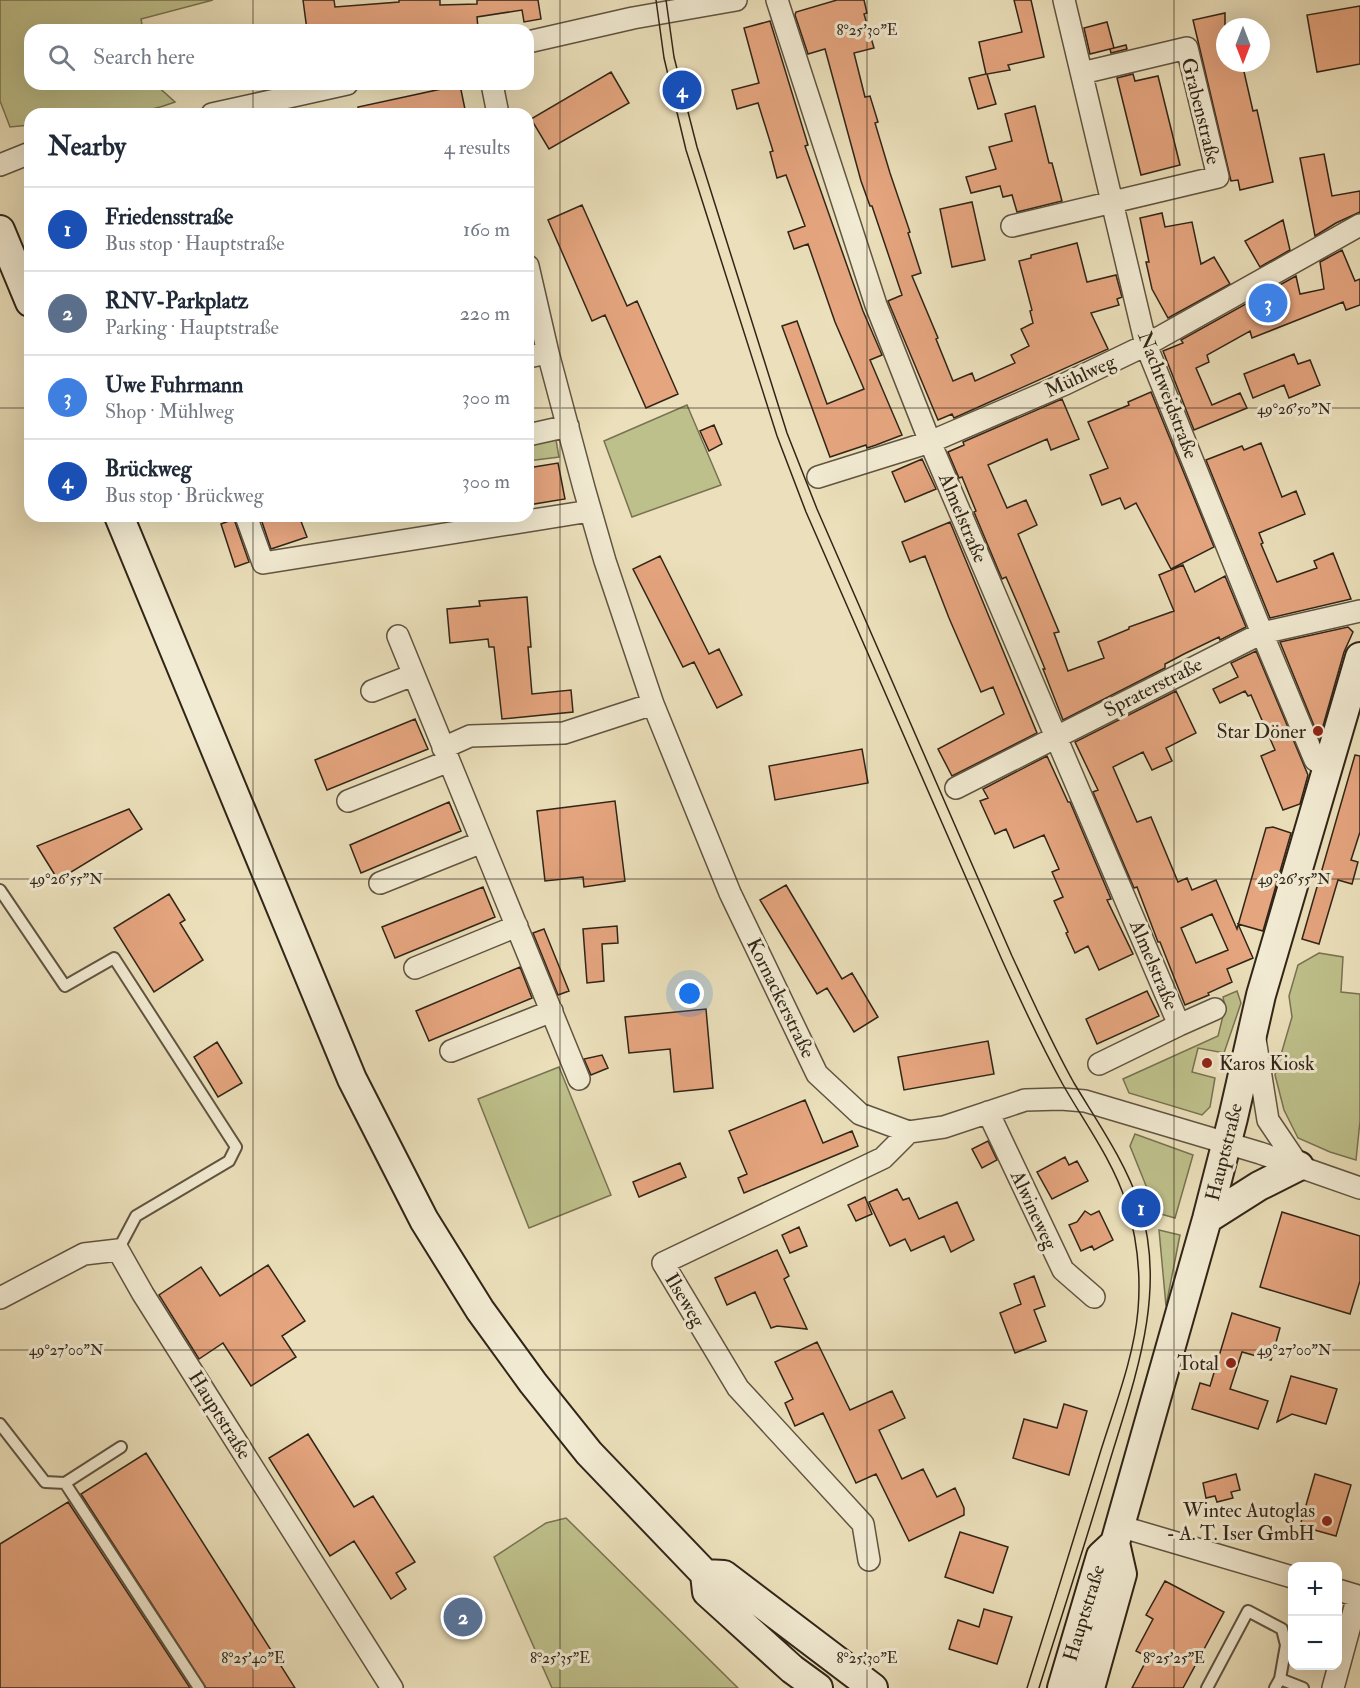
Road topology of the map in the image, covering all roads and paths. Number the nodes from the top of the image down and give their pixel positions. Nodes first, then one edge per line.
1 (736, 0) edge
2 (777, 0) edge
3 (1064, 0) edge
4 (534, 41) edge
5 (1082, 73) junction
6 (320, 90) edge
7 (493, 90) edge
8 (239, 108) edge
9 (497, 108) edge
10 (24, 155) edge
11 (0, 165) edge
12 (1112, 202) junction
13 (1360, 225) edge
14 (1012, 226) dead end
15 (0, 230) edge
16 (24, 288) edge
17 (534, 321) edge
18 (1146, 345) junction
19 (538, 355) edge
20 (568, 426) junction
21 (534, 434) edge
22 (930, 442) junction
23 (818, 477) dead end
24 (591, 511) junction
25 (534, 520) edge
26 (121, 522) edge
27 (248, 522) edge
28 (522, 522) edge
29 (1360, 611) edge
30 (1262, 633) junction
31 (398, 636) dead end
32 (1360, 657) edge
33 (413, 675) junction
34 (372, 691) dead end
35 (653, 704) junction
36 (1056, 736) junction
37 (446, 754) junction
38 (1329, 766) junction
39 (956, 788) dead end
40 (348, 801) dead end
41 (482, 842) junction
42 (381, 884) dead end
43 (0, 890) edge
44 (517, 926) junction
45 (415, 968) dead end
46 (1215, 1009) dead end
47 (552, 1011) junction
48 (1179, 1025) junction
49 (1254, 1029) junction
50 (451, 1051) dead end
51 (1099, 1064) dead end
52 (579, 1079) dead end
53 (988, 1112) junction
54 (909, 1132) junction
55 (1227, 1143) junction
56 (1299, 1166) junction
57 (1360, 1188) edge
58 (1207, 1219) junction
59 (118, 1250) junction
60 (1094, 1297) dead end
61 (0, 1298) edge
62 (0, 1424) edge
63 (122, 1447) dead end
64 (65, 1483) junction
65 (1117, 1534) junction
66 (869, 1560) dead end
67 (705, 1574) junction
68 (1288, 1575) edge
69 (1352, 1591) edge
70 (1277, 1684) edge
71 (199, 1688) edge
72 (392, 1688) edge
73 (818, 1688) edge
74 (873, 1688) edge
75 (1062, 1688) edge
76 (1090, 1688) edge
77 (1207, 1688) edge
78 (1303, 1688) edge
79 (1333, 1688) edge

1 - 4 street
2 - 22 street, Almelstraße
3 - 5 street, Nachtweidstraße
5 - 12 street, Nachtweidstraße
5 - 12 street, Grabenstraße
6 - 8 street
7 - 9 street
10 - 11 street
12 - 14 street, Grabenstraße
12 - 18 street, Nachtweidstraße
13 - 18 street, Mühlweg
15 - 16 street
17 - 19 street, Kornackerstraße
18 - 22 street, Mühlweg
18 - 30 street, Nachtweidstraße
19 - 20 street, Kornackerstraße
20 - 21 street
20 - 24 street, Kornackerstraße
22 - 23 street, Mühlweg
22 - 36 street, Almelstraße
24 - 25 street
24 - 35 street, Kornackerstraße
26 - 67 street
27 - 28 street
29 - 30 street, Spraterstraße
30 - 36 street, Spraterstraße
30 - 38 street, Nachtweidstraße
31 - 33 street
32 - 38 street, Hauptstraße
33 - 34 street
33 - 37 street
35 - 37 street
35 - 54 street, Kornackerstraße
36 - 39 street, Spraterstraße
36 - 48 street, Almelstraße
37 - 40 street
37 - 41 street
38 - 49 street, Hauptstraße
41 - 42 street
41 - 44 street
43 - 59 lane
44 - 45 street
44 - 47 street
46 - 48 street, Almelstraße
47 - 50 street
47 - 52 street
48 - 51 street, Almelstraße
49 - 55 street, Hauptstraße
49 - 56 street
53 - 54 street, Kornackerstraße
53 - 55 street, Kornackerstraße
53 - 60 street, Alwineweg
54 - 66 street, Ilseweg
55 - 56 street, Kornackerstraße
55 - 58 street, Hauptstraße
56 - 57 street, Kornackerstraße
56 - 58 street
58 - 65 street, Hauptstraße
59 - 61 street
59 - 72 street, Hauptstraße
62 - 64 lane
63 - 64 lane
64 - 71 lane
65 - 68 street
65 - 75 street, Hauptstraße
65 - 76 street, Hauptstraße
67 - 73 street
67 - 74 street
69 - 79 street
70 - 77 lane
70 - 78 lane

